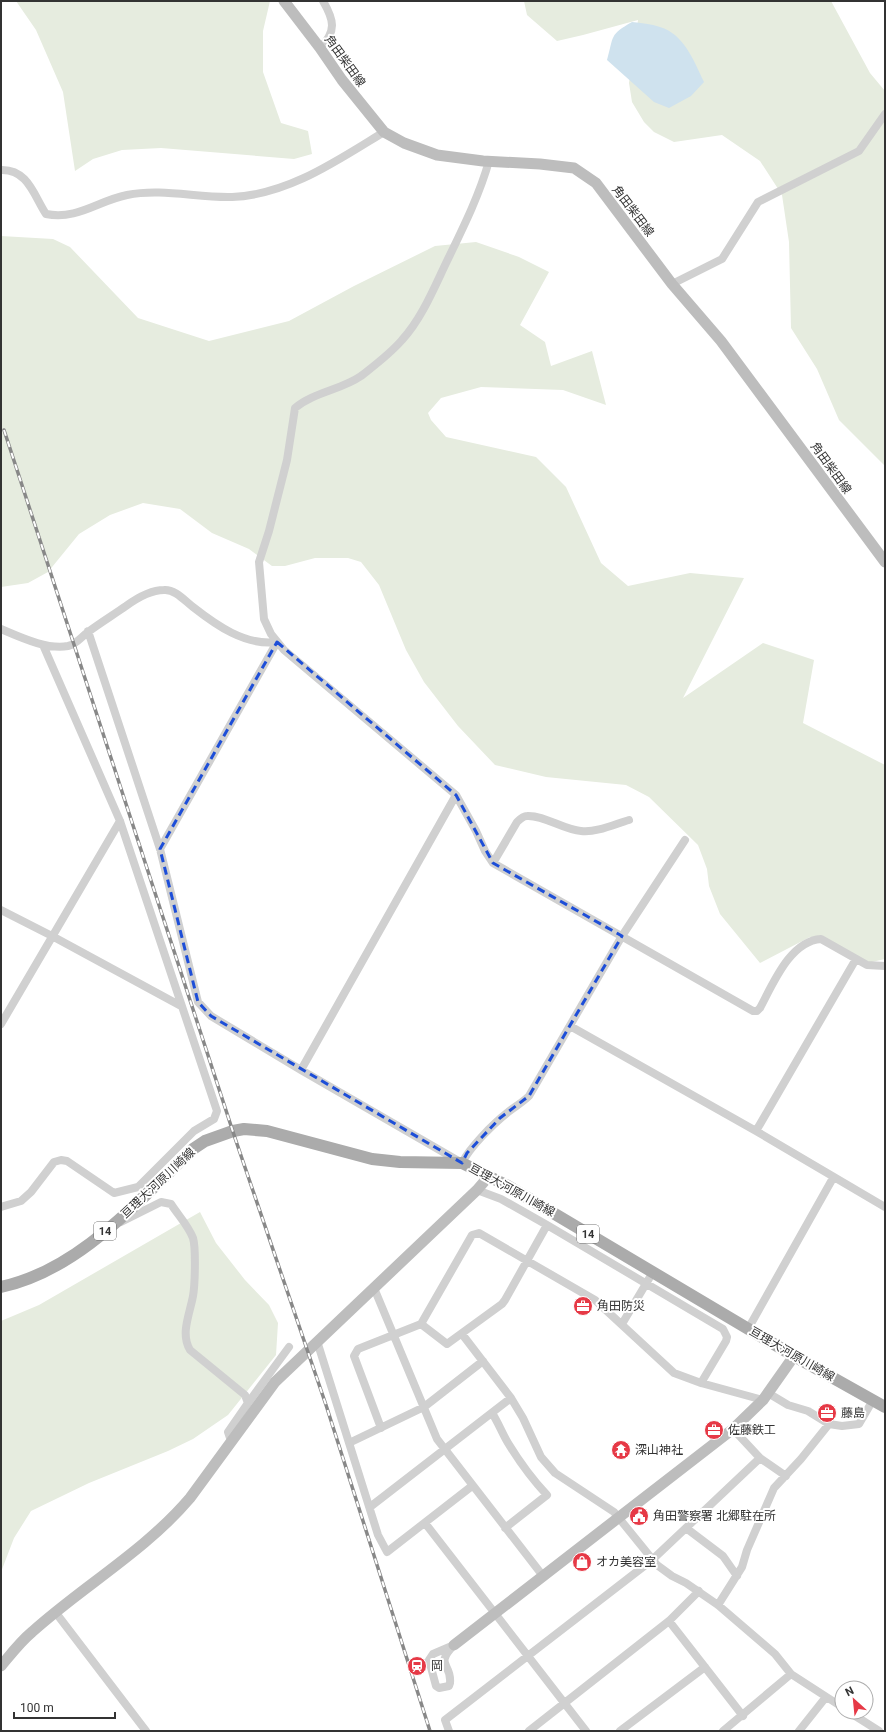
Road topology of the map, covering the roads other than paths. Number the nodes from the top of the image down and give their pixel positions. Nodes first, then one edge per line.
1 (284, 1) edge
2 (323, 1) edge
3 (320, 48) junction
4 (885, 114) edge
5 (384, 132) junction
6 (489, 161) junction
7 (1, 170) edge
8 (672, 284) junction
9 (885, 562) edge
10 (1, 629) edge
11 (88, 632) junction
12 (277, 642) junction
13 (43, 645) junction
14 (456, 795) junction
15 (629, 820) dead end
16 (120, 821) junction
17 (685, 840) dead end
18 (160, 848) junction
19 (493, 863) junction
20 (1, 910) edge
21 (52, 936) junction
22 (622, 936) junction
23 (856, 959) junction
24 (885, 966) edge
25 (181, 1006) junction
26 (1, 1024) edge
27 (570, 1026) junction
28 (301, 1070) junction
29 (756, 1131) junction
30 (462, 1163) junction
31 (833, 1178) junction
32 (484, 1182) junction
33 (1, 1207) edge
34 (885, 1208) edge
35 (547, 1225) junction
36 (105, 1232) junction
37 (527, 1261) junction
38 (653, 1272) junction
39 (647, 1283) junction
40 (1, 1287) edge
41 (374, 1288) junction
42 (421, 1324) junction
43 (622, 1324) junction
44 (748, 1329) junction
45 (462, 1334) junction
46 (395, 1335) junction
47 (314, 1343) junction
48 (289, 1347) dead end
49 (794, 1356) junction
50 (483, 1361) junction
51 (700, 1383) junction
52 (766, 1397) junction
53 (511, 1398) junction
54 (248, 1403) junction
55 (877, 1404) edge
56 (424, 1407) junction
57 (492, 1413) junction
58 (829, 1424) junction
59 (381, 1428) junction
60 (733, 1429) junction
61 (231, 1441) junction
62 (349, 1443) junction
63 (444, 1449) junction
64 (760, 1458) junction
65 (786, 1476) junction
66 (472, 1486) junction
67 (370, 1507) junction
68 (619, 1517) junction
69 (425, 1523) junction
70 (505, 1528) junction
71 (686, 1528) junction
72 (652, 1560) junction
73 (543, 1576) junction
74 (737, 1576) junction
75 (699, 1591) junction
76 (718, 1605) junction
77 (56, 1613) junction
78 (495, 1614) junction
79 (670, 1621) junction
80 (454, 1645) junction
81 (528, 1656) junction
82 (1, 1666) edge
83 (705, 1667) junction
84 (791, 1674) junction
85 (826, 1697) junction
86 (834, 1702) edge
87 (564, 1704) junction
88 (743, 1716) junction
89 (861, 1720) edge
90 (876, 1730) edge
91 (146, 1731) edge
92 (448, 1731) edge
93 (529, 1731) edge
94 (586, 1731) edge
95 (620, 1731) edge
96 (724, 1731) edge
97 (798, 1731) edge

1 - 3 street, 角田柴田線
2 - 3 street
3 - 5 street, 角田柴田線
4 - 8 street
5 - 6 street, 角田柴田線
5 - 7 street
6 - 8 street, 角田柴田線
6 - 12 street
8 - 9 street, 角田柴田線
10 - 13 street
11 - 12 street
11 - 13 street
11 - 18 street
12 - 14 street
12 - 18 street
13 - 16 street
14 - 19 street
14 - 28 street
15 - 19 street
16 - 21 street
16 - 25 street
17 - 22 street
18 - 28 street
19 - 22 street
20 - 21 street
21 - 25 street
21 - 26 street
22 - 23 street
22 - 27 street
23 - 24 street
23 - 29 street
25 - 33 street
27 - 29 street
27 - 30 street
28 - 30 street
29 - 31 street
30 - 32 main road, 亘理大河原川崎線 / 14
30 - 36 main road, 亘理大河原川崎線 / 14
31 - 34 street
31 - 44 street
32 - 35 street
32 - 38 main road, 亘理大河原川崎線 / 14
32 - 41 street
35 - 37 street
35 - 39 street
36 - 40 main road, 亘理大河原川崎線 / 14
36 - 54 street
37 - 42 street
37 - 43 street
37 - 45 street
38 - 39 street
38 - 44 main road, 亘理大河原川崎線 / 14
39 - 43 street
39 - 51 street
41 - 46 street
41 - 47 street
42 - 45 street
42 - 46 street
43 - 51 street
44 - 49 main road, 亘理大河原川崎線 / 14
45 - 50 street
46 - 56 street
46 - 59 street
47 - 61 street
47 - 62 street
48 - 54 street
49 - 52 street
49 - 55 main road, 亘理大河原川崎線 / 14
50 - 53 street
50 - 56 street
51 - 52 street
52 - 58 street
52 - 60 street
53 - 57 street
53 - 68 street
54 - 61 street
55 - 58 street
56 - 59 street
56 - 63 street
57 - 63 street
57 - 70 street
58 - 65 street
59 - 62 street
60 - 64 street
60 - 68 street
61 - 77 street
62 - 67 street
63 - 66 street
63 - 67 street
64 - 65 street
64 - 71 street
65 - 74 street
66 - 69 street
66 - 70 street
67 - 69 street
68 - 72 street
68 - 73 street
69 - 78 street
70 - 73 street
71 - 72 street
71 - 74 street
72 - 75 street
72 - 81 street
73 - 78 street
74 - 76 street
75 - 76 street
75 - 79 street
76 - 84 street
77 - 82 street
77 - 91 street
78 - 80 street
78 - 81 street
79 - 83 street
79 - 87 street
80 - 80 street
81 - 87 street
81 - 92 street
83 - 88 street
83 - 95 street
84 - 85 street
84 - 88 street
85 - 86 street
85 - 97 street
87 - 93 street
87 - 94 street
88 - 96 street
89 - 90 street

